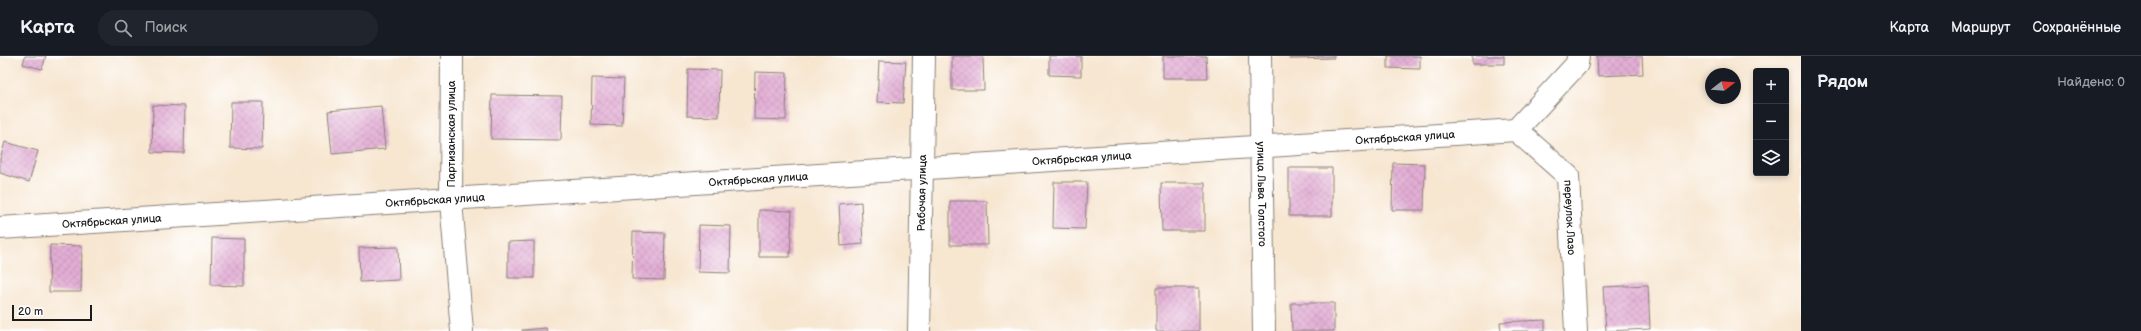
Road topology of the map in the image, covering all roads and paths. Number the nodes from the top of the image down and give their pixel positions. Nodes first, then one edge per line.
1 (452, 56) edge
2 (924, 56) edge
3 (1260, 56) edge
4 (1578, 56) edge
5 (1516, 130) junction
6 (1261, 147) junction
7 (922, 169) junction
8 (451, 200) junction
9 (0, 228) edge
10 (462, 331) edge
11 (919, 331) edge
12 (1264, 331) edge
13 (1576, 331) edge

1 - 8 street, Партизанская улица
2 - 7 street, Рабочая улица
3 - 6 street, улица Льва Толстого
4 - 5 street
5 - 6 street, Октябрьская улица
5 - 13 street, переулок Лазо
6 - 7 street, Октябрьская улица
6 - 12 street, улица Льва Толстого
7 - 8 street, Октябрьская улица
7 - 11 street, Рабочая улица
8 - 9 street, Октябрьская улица
8 - 10 street, Партизанская улица

